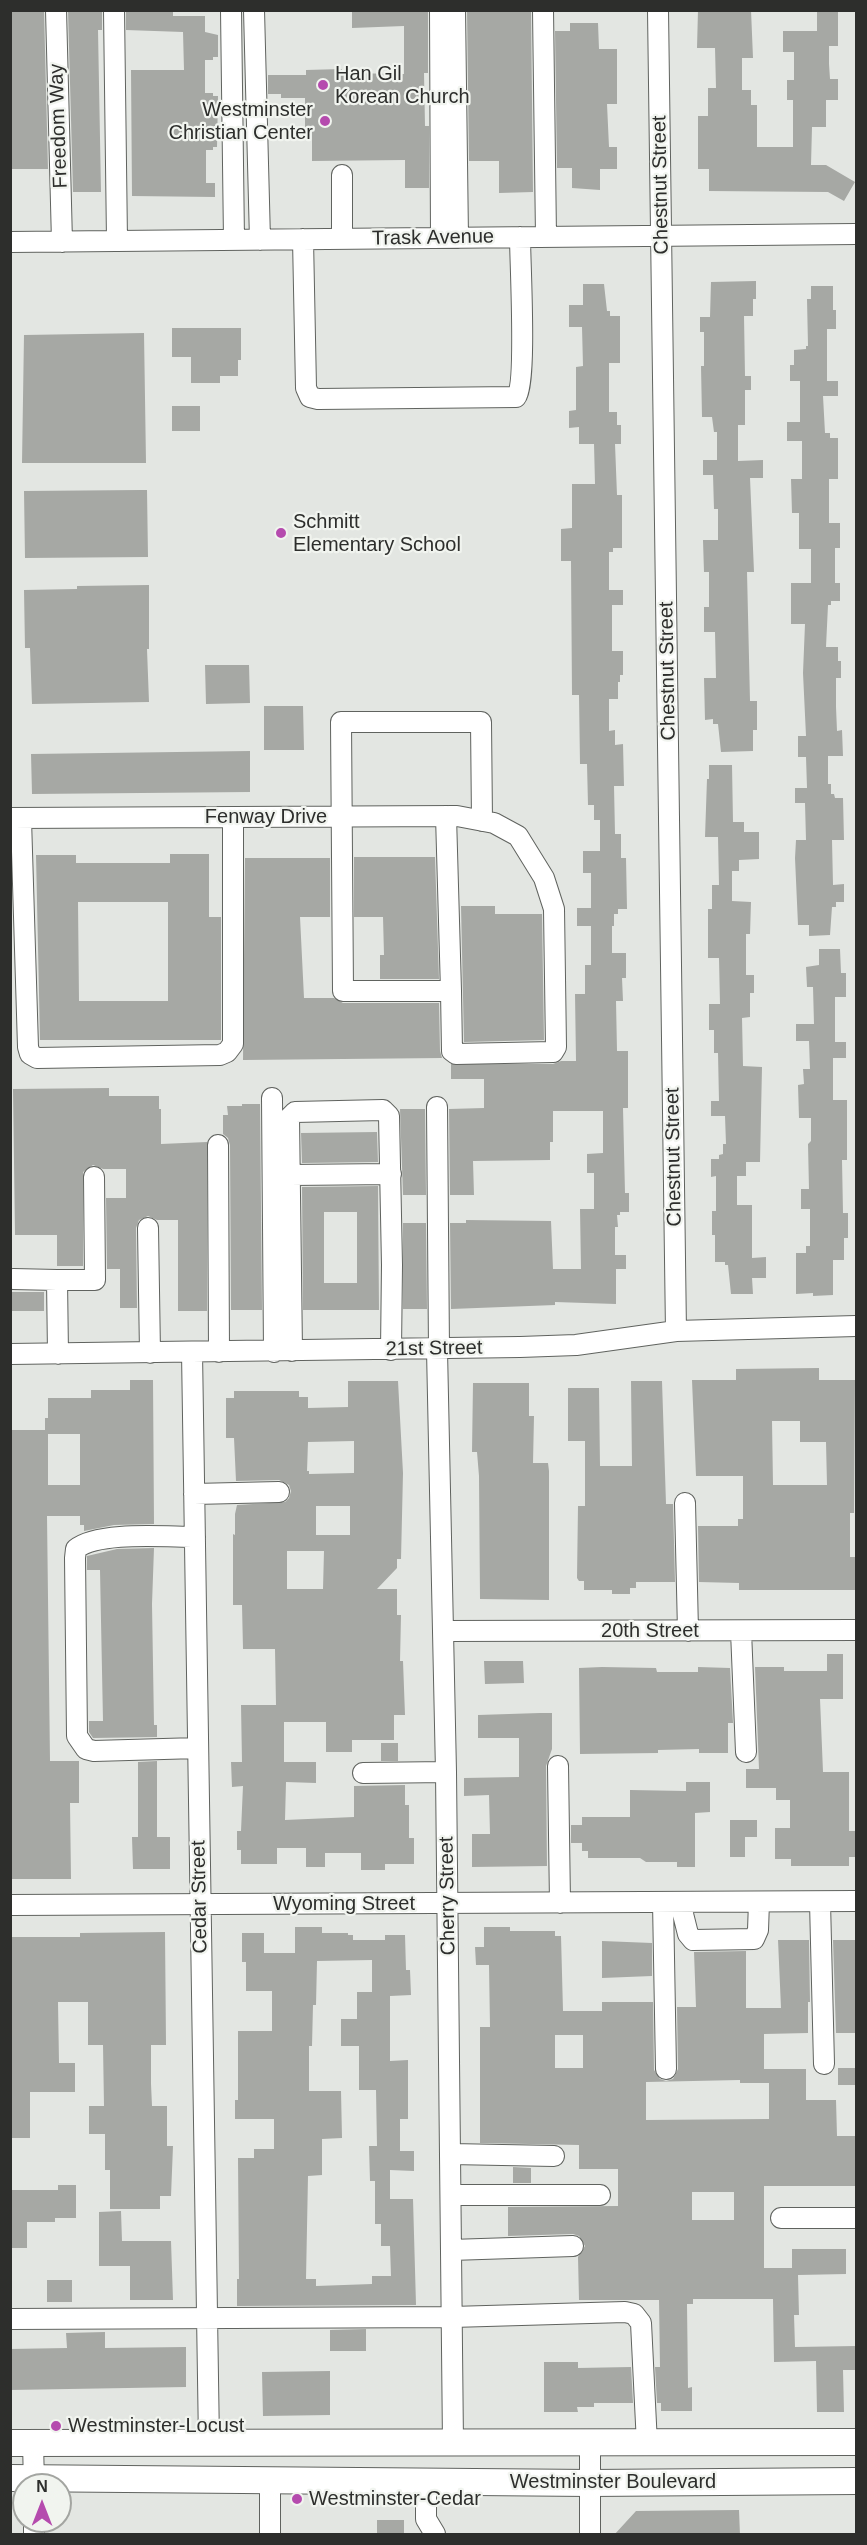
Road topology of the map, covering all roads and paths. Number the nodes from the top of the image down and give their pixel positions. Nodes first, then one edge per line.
1 (56, 10) edge
2 (114, 10) edge
3 (231, 10) edge
4 (254, 10) edge
5 (440, 10) edge
6 (455, 10) edge
7 (543, 10) edge
8 (658, 10) edge
9 (342, 175) dead end
10 (856, 234) edge
11 (662, 236) junction
12 (520, 237) junction
13 (546, 237) junction
14 (450, 238) junction
15 (303, 239) junction
16 (342, 239) junction
17 (234, 240) junction
18 (260, 240) junction
19 (117, 241) junction
20 (10, 242) edge
21 (62, 242) junction
22 (447, 816) junction
23 (342, 817) junction
24 (16, 818) edge
25 (233, 818) junction
26 (482, 821) junction
27 (451, 990) junction
28 (272, 1098) dead end
29 (437, 1107) dead end
30 (218, 1145) dead end
31 (391, 1174) junction
32 (290, 1175) junction
33 (93, 1177) dead end
34 (148, 1228) dead end
35 (13, 1279) dead end
36 (57, 1281) junction
37 (856, 1326) edge
38 (676, 1331) junction
39 (391, 1350) junction
40 (438, 1350) junction
41 (283, 1351) junction
42 (192, 1352) junction
43 (219, 1352) junction
44 (150, 1353) junction
45 (10, 1354) edge
46 (58, 1354) junction
47 (279, 1492) dead end
48 (194, 1494) junction
49 (685, 1503) dead end
50 (195, 1537) junction
51 (688, 1630) junction
52 (741, 1630) junction
53 (856, 1630) edge
54 (444, 1631) junction
55 (198, 1748) junction
56 (746, 1752) dead end
57 (558, 1766) dead end
58 (446, 1772) junction
59 (363, 1773) dead end
60 (856, 1901) edge
61 (671, 1902) junction
62 (759, 1902) junction
63 (820, 1902) junction
64 (448, 1903) junction
65 (560, 1903) junction
66 (200, 1904) junction
67 (10, 1905) edge
68 (824, 2064) dead end
69 (666, 2069) dead end
70 (451, 2154) junction
71 (554, 2156) dead end
72 (451, 2195) junction
73 (600, 2195) dead end
74 (781, 2218) dead end
75 (856, 2218) edge
76 (573, 2247) dead end
77 (451, 2250) junction
78 (207, 2317) junction
79 (452, 2317) junction
80 (10, 2319) edge
81 (22, 2442) edge
82 (209, 2442) junction
83 (856, 2442) edge
84 (453, 2443) junction
85 (590, 2444) junction
86 (647, 2444) junction
87 (25, 2473) edge
88 (72, 2480) edge
89 (270, 2481) junction
90 (856, 2481) edge
91 (426, 2482) junction
92 (590, 2483) junction
93 (270, 2535) edge
94 (435, 2535) edge
95 (590, 2535) edge

1 - 21 street, Freedom Way
2 - 19 street
3 - 17 street
4 - 18 street
5 - 14 street
6 - 14 street
7 - 13 street
8 - 11 street, Chestnut Street
9 - 16 street
10 - 11 street, Trask Avenue
11 - 13 street, Trask Avenue
11 - 38 street, Chestnut Street
12 - 13 street, Trask Avenue
12 - 14 street, Trask Avenue
12 - 15 street
14 - 16 street, Trask Avenue
15 - 16 street, Trask Avenue
15 - 18 street, Trask Avenue
17 - 18 street, Trask Avenue
17 - 19 street, Trask Avenue
19 - 21 street, Trask Avenue
20 - 21 street, Trask Avenue
22 - 23 street, Fenway Drive
22 - 26 street, Fenway Drive
22 - 27 street
23 - 25 street, Fenway Drive
23 - 26 street
23 - 27 street
24 - 25 street, Fenway Drive
24 - 25 street
26 - 27 street, Fenway Drive
28 - 41 street
29 - 40 street, Cherry Street
30 - 43 street
31 - 32 street
31 - 32 street
31 - 39 street
32 - 41 street
33 - 36 street
34 - 44 street
35 - 36 street
36 - 46 street
37 - 38 street, 21st Street
38 - 40 street, 21st Street
39 - 40 street, 21st Street
39 - 41 street, 21st Street
40 - 54 street, Cherry Street
41 - 43 street, 21st Street
42 - 43 street, 21st Street
42 - 44 street, 21st Street
42 - 48 street, Cedar Street
44 - 46 street, 21st Street
45 - 46 street, 21st Street
47 - 48 street
48 - 50 street, Cedar Street
49 - 51 street
50 - 55 street, Cedar Street
50 - 55 street
51 - 52 street, 20th Street
51 - 54 street, 20th Street
52 - 53 street, 20th Street
52 - 56 street
54 - 58 street, Cherry Street
55 - 66 street, Cedar Street
57 - 65 street
58 - 59 street
58 - 64 street, Cherry Street
60 - 63 street, Wyoming Street
61 - 62 street, Wyoming Street
61 - 62 street
61 - 65 street, Wyoming Street
61 - 69 street
62 - 63 street, Wyoming Street
63 - 68 street
64 - 65 street, Wyoming Street
64 - 66 street, Wyoming Street
64 - 70 street, Cherry Street
66 - 67 street, Wyoming Street
66 - 78 street, Cedar Street
70 - 71 street
70 - 72 street, Cherry Street
72 - 73 street
72 - 77 street, Cherry Street
74 - 75 street
76 - 77 street
77 - 79 street, Cherry Street
78 - 79 street
78 - 80 street
78 - 82 street, Cedar Street
79 - 84 street, Cherry Street
79 - 86 street
81 - 82 main road, Westminster Boulevard
81 - 87 street
82 - 84 main road, Westminster Boulevard
83 - 86 main road, Westminster Boulevard
84 - 85 main road, Westminster Boulevard
84 - 91 main road
85 - 86 main road, Westminster Boulevard
85 - 92 street
88 - 89 main road, Westminster Boulevard
89 - 91 main road, Westminster Boulevard
89 - 93 street
90 - 92 main road, Westminster Boulevard
91 - 92 main road, Westminster Boulevard
91 - 94 street
92 - 95 street

